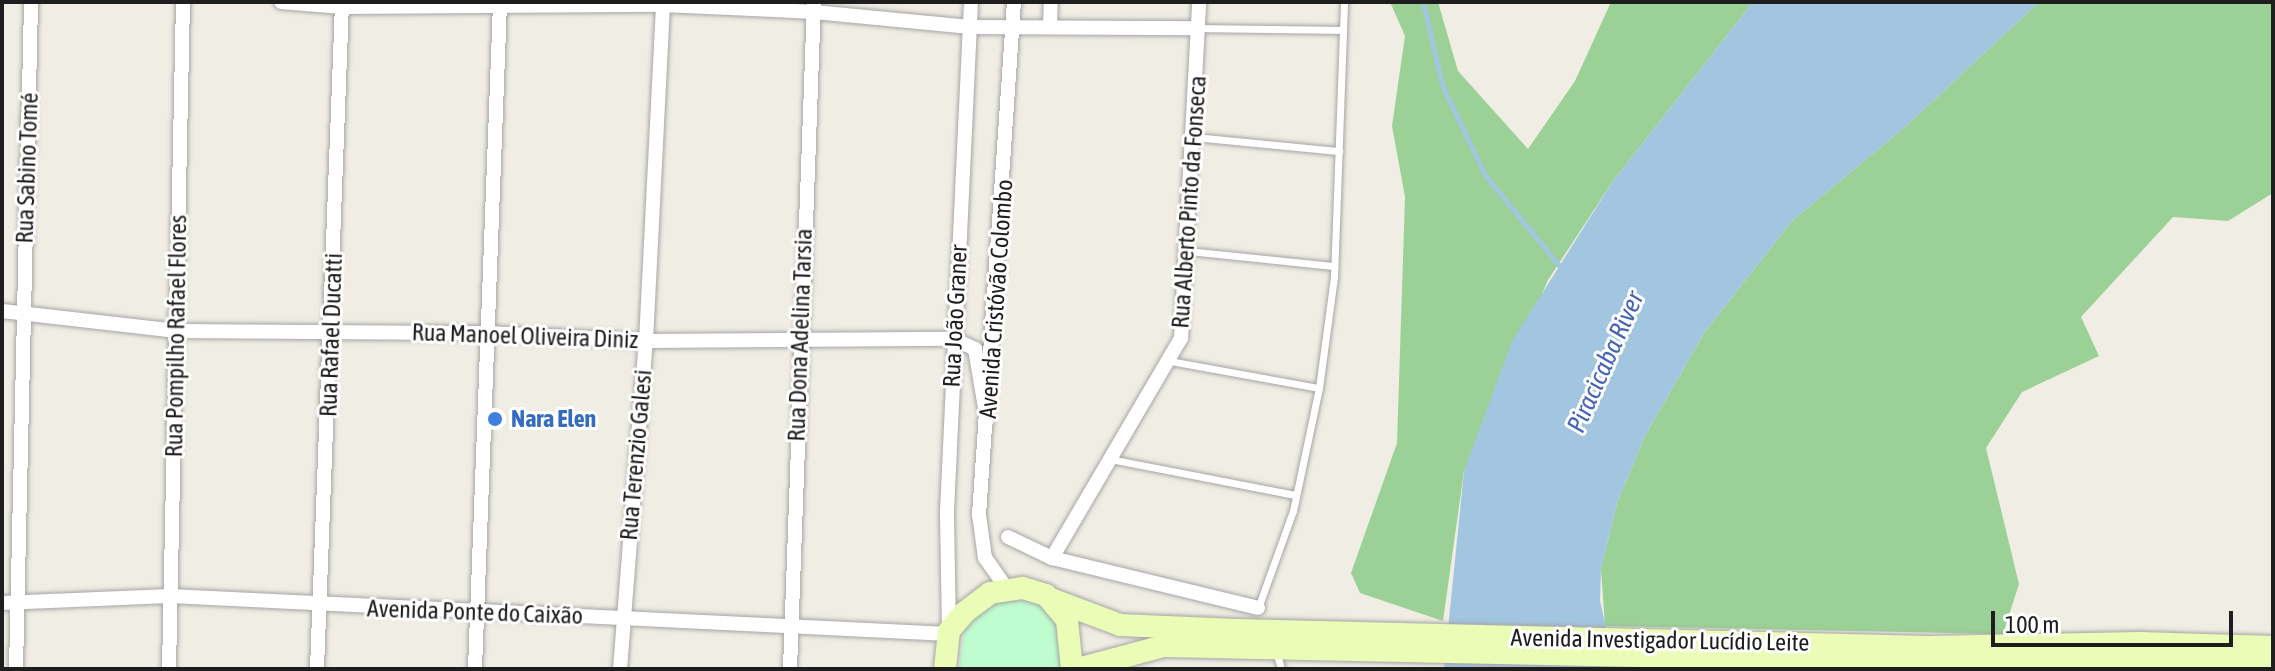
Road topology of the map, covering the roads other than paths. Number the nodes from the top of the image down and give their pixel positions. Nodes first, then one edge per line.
1 (31, 2) edge
2 (183, 2) edge
3 (281, 2) edge
4 (971, 2) edge
5 (1014, 2) edge
6 (1051, 2) edge
7 (1199, 2) edge
8 (1344, 2) edge
9 (342, 4) edge
10 (500, 4) edge
11 (662, 4) edge
12 (814, 7) edge
13 (1050, 25) junction
14 (970, 27) junction
15 (1015, 27) junction
16 (1198, 28) junction
17 (1343, 30) junction
18 (1195, 137) junction
19 (1339, 151) junction
20 (1188, 251) junction
21 (1334, 266) junction
22 (2, 311) edge
23 (21, 313) junction
24 (177, 331) junction
25 (331, 332) junction
26 (488, 333) junction
27 (799, 336) junction
28 (954, 339) junction
29 (646, 341) junction
30 (1170, 361) junction
31 (1319, 388) junction
32 (987, 420) junction
33 (1107, 459) junction
34 (1296, 495) junction
35 (1008, 537) dead end
36 (1052, 558) junction
37 (1007, 589) junction
38 (170, 596) junction
39 (1051, 599) junction
40 (8, 602) edge
41 (319, 607) junction
42 (1258, 608) joint
43 (477, 612) junction
44 (623, 616) junction
45 (790, 628) junction
46 (949, 632) junction
47 (1420, 644) junction
48 (1634, 646) junction
49 (2273, 647) edge
50 (1278, 659) edge
51 (2273, 664) edge
52 (16, 669) edge
53 (169, 669) edge
54 (317, 669) edge
55 (475, 669) edge
56 (620, 669) edge
57 (790, 669) edge
58 (945, 669) edge
59 (1072, 669) edge
60 (1078, 669) edge

1 - 23 street, Rua Sabino Tomé
2 - 24 street, Rua Pompilho Rafael Flores
3 - 9 street
4 - 14 street, Rua João Graner
5 - 15 street, Avenida Cristóvão Colombo
6 - 13 street
7 - 16 street, Rua Alberto Pinto da Fonseca
8 - 17 lane
9 - 10 street
9 - 25 street, Rua Rafael Ducatti
10 - 11 street
10 - 26 street
11 - 12 street
11 - 29 street, Rua Terenzio Galesi
12 - 14 street
12 - 27 street, Rua Dona Adelina Tarsia
13 - 15 street
13 - 16 street
14 - 15 street
14 - 28 street, Rua João Graner
15 - 32 street, Avenida Cristóvão Colombo
16 - 17 lane
16 - 18 street, Rua Alberto Pinto da Fonseca
17 - 19 lane
18 - 19 lane
18 - 20 street, Rua Alberto Pinto da Fonseca
19 - 21 lane
20 - 21 lane
20 - 30 street, Rua Alberto Pinto da Fonseca
21 - 31 lane
22 - 23 street, Rua Manoel Oliveira Diniz
23 - 24 street, Rua Manoel Oliveira Diniz
23 - 40 street, Rua Sabino Tomé
24 - 25 street, Rua Manoel Oliveira Diniz
24 - 38 street, Rua Pompilho Rafael Flores
25 - 26 street, Rua Manoel Oliveira Diniz
25 - 41 street, Rua Rafael Ducatti
26 - 29 street, Rua Manoel Oliveira Diniz
26 - 43 street
27 - 28 street, Rua Manoel Oliveira Diniz
27 - 29 street, Rua Manoel Oliveira Diniz
27 - 45 street, Rua Dona Adelina Tarsia
28 - 32 street
28 - 46 street, Rua João Graner
29 - 44 street, Rua Terenzio Galesi
30 - 31 lane
30 - 33 street, Rua Alberto Pinto da Fonseca
31 - 34 lane
32 - 37 street, Avenida Cristóvão Colombo
33 - 34 lane
33 - 36 street, Rua Alberto Pinto da Fonseca
34 - 42 lane
35 - 36 street
36 - 42 street
37 - 39 main road, Avenida Investigador Lucídio Leite
37 - 46 main road
38 - 40 street, Avenida Ponte do Caixão
38 - 41 street, Avenida Ponte do Caixão
38 - 53 street, Rua Pompilho Rafael Flores
39 - 47 main road, Avenida Investigador Lucídio Leite
39 - 59 main road
40 - 52 street, Rua Sabino Tomé
41 - 43 street, Avenida Ponte do Caixão
41 - 54 street, Rua Rafael Ducatti
43 - 44 street, Avenida Ponte do Caixão
43 - 55 street
44 - 45 street, Avenida Ponte do Caixão
44 - 56 street, Rua Terenzio Galesi
45 - 46 street, Avenida Ponte do Caixão
45 - 57 street, Rua Dona Adelina Tarsia
46 - 58 main road
47 - 48 main road, Avenida Investigador Lucídio Leite
47 - 50 main road, Avenida Investigador Lucídio Leite
48 - 49 main road, Avenida Investigador Lucídio Leite
48 - 51 main road, Avenida Investigador Lucídio Leite
50 - 60 main road, Avenida Investigador Lucídio Leite

